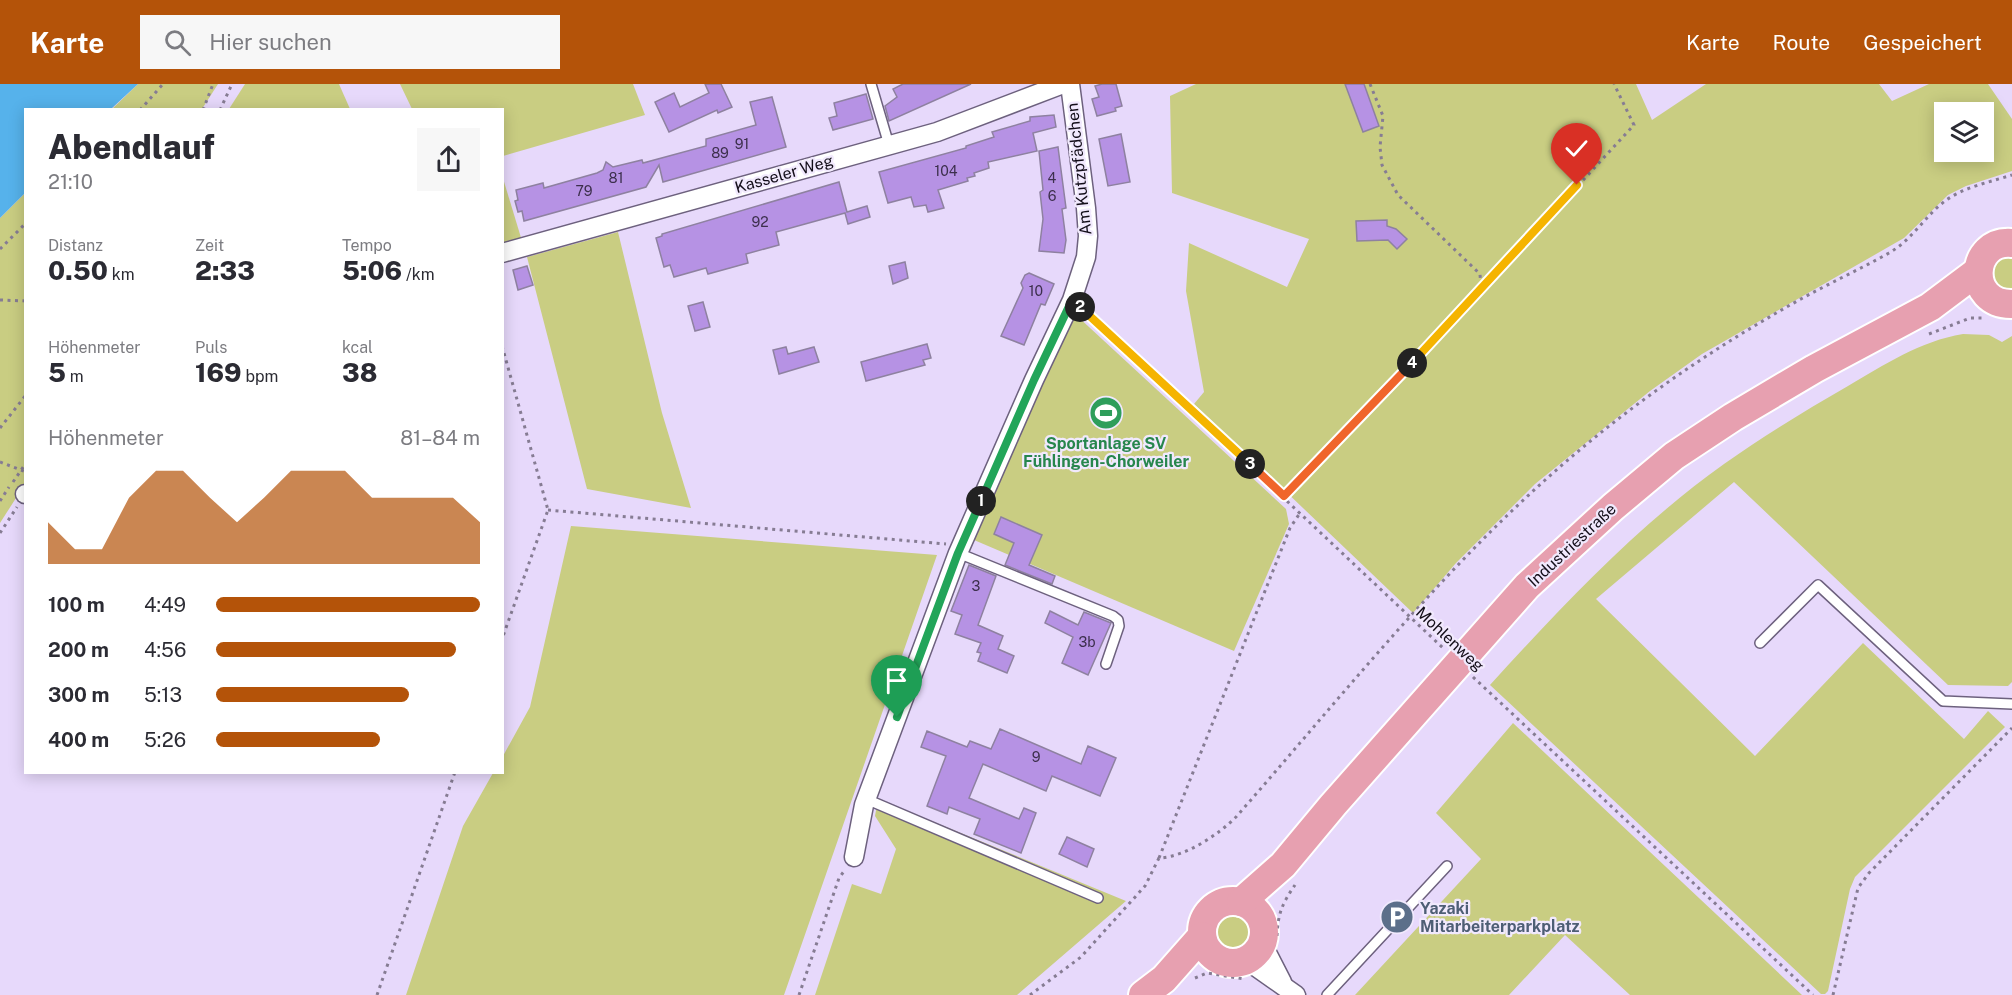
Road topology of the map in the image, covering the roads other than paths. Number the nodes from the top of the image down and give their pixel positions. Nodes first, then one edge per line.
1 (871, 84) edge
2 (1063, 84) edge
3 (1070, 84) edge
4 (889, 145) junction
5 (2012, 243) edge
6 (504, 252) edge
7 (1983, 294) junction
8 (2012, 304) edge
9 (960, 549) junction
10 (1760, 643) dead end
11 (1106, 664) dead end
12 (2012, 704) edge
13 (866, 799) junction
14 (854, 857) road end
15 (1447, 866) dead end
16 (1098, 898) dead end
17 (1257, 943) junction
18 (1208, 946) junction
19 (1164, 985) edge
20 (1290, 990) edge
21 (1327, 995) edge

1 - 4 lane
2 - 4 street, Kasseler Weg
3 - 9 street, Am Kutzpfädchen
4 - 6 street, Kasseler Weg
5 - 7 main road
7 - 8 main road
7 - 17 main road, Industriestraße
9 - 11 lane
9 - 13 street, Am Kutzpfädchen
10 - 12 lane
13 - 14 street, Am Kutzpfädchen
13 - 16 lane
15 - 21 lane
17 - 18 main road
17 - 18 main road
17 - 20 street
18 - 19 main road

